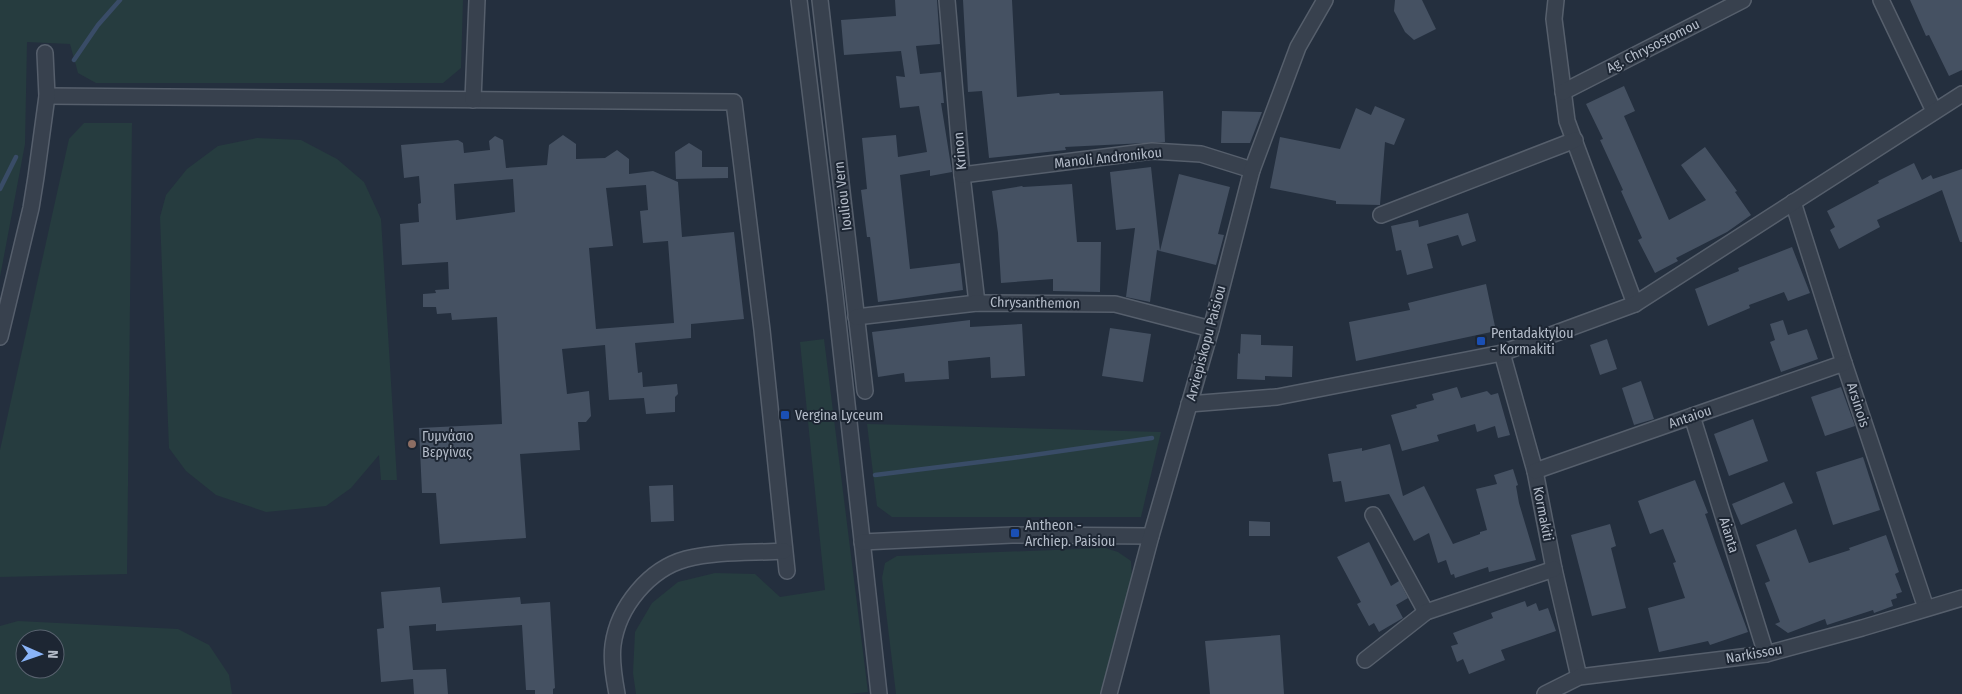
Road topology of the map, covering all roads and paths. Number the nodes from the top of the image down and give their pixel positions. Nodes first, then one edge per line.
1 (478, 0) edge
2 (799, 0) edge
3 (820, 0) edge
4 (946, 0) edge
5 (1325, 0) edge
6 (1556, 0) edge
7 (1741, 0) edge
8 (1881, 0) edge
9 (45, 53) dead end
10 (1563, 92) junction
11 (1962, 94) edge
12 (47, 96) junction
13 (473, 100) junction
14 (1934, 111) junction
15 (1574, 140) junction
16 (1252, 170) junction
17 (962, 175) junction
18 (1793, 202) junction
19 (1381, 215) dead end
20 (976, 303) junction
21 (1635, 304) junction
22 (856, 317) junction
23 (1211, 329) junction
24 (0, 337) edge
25 (1502, 352) junction
26 (1844, 363) junction
27 (865, 391) dead end
28 (1189, 404) junction
29 (1692, 416) junction
30 (1535, 471) junction
31 (1373, 515) dead end
32 (1152, 536) junction
33 (862, 542) junction
34 (784, 551) junction
35 (1554, 569) junction
36 (787, 571) dead end
37 (1962, 598) edge
38 (1926, 608) junction
39 (1426, 612) junction
40 (1766, 654) junction
41 (1365, 660) dead end
42 (1579, 677) junction
43 (617, 694) edge
44 (879, 694) edge
45 (1109, 694) edge
46 (1545, 694) edge

1 - 13 street
2 - 33 street
3 - 22 street, Iouliou Vern
4 - 17 street, Krinon
5 - 16 street, Arxiepiskopu Paisiou
6 - 10 street
7 - 10 street, Ag. Chrysostomou
8 - 14 street
9 - 12 street
10 - 15 street
11 - 14 street
12 - 13 street
12 - 24 street
13 - 34 street
14 - 18 street
15 - 19 street
15 - 21 street
16 - 17 street, Manoli Andronikou
16 - 23 street, Arxiepiskopu Paisiou
17 - 20 street, Krinon
18 - 21 street
18 - 26 street, Arsinois
20 - 22 street, Chrysanthemon
20 - 23 street, Chrysanthemon
21 - 25 street
22 - 27 street, Iouliou Vern
23 - 28 street, Arxiepiskopu Paisiou
25 - 28 street
25 - 30 street, Kormakiti
26 - 29 street, Antaiou
26 - 38 street, Arsinois
28 - 32 street, Arxiepiskopu Paisiou
29 - 30 street, Antaiou
29 - 40 street, Aianta
30 - 35 street, Kormakiti
31 - 39 street
32 - 33 street
32 - 45 street, Arxiepiskopu Paisiou
33 - 44 street
34 - 36 street
34 - 43 street
35 - 39 street
35 - 42 street, Kormakiti
37 - 38 street, Narkissou
38 - 40 street, Narkissou
39 - 41 street
40 - 42 street, Narkissou
42 - 46 street, Narkissou

